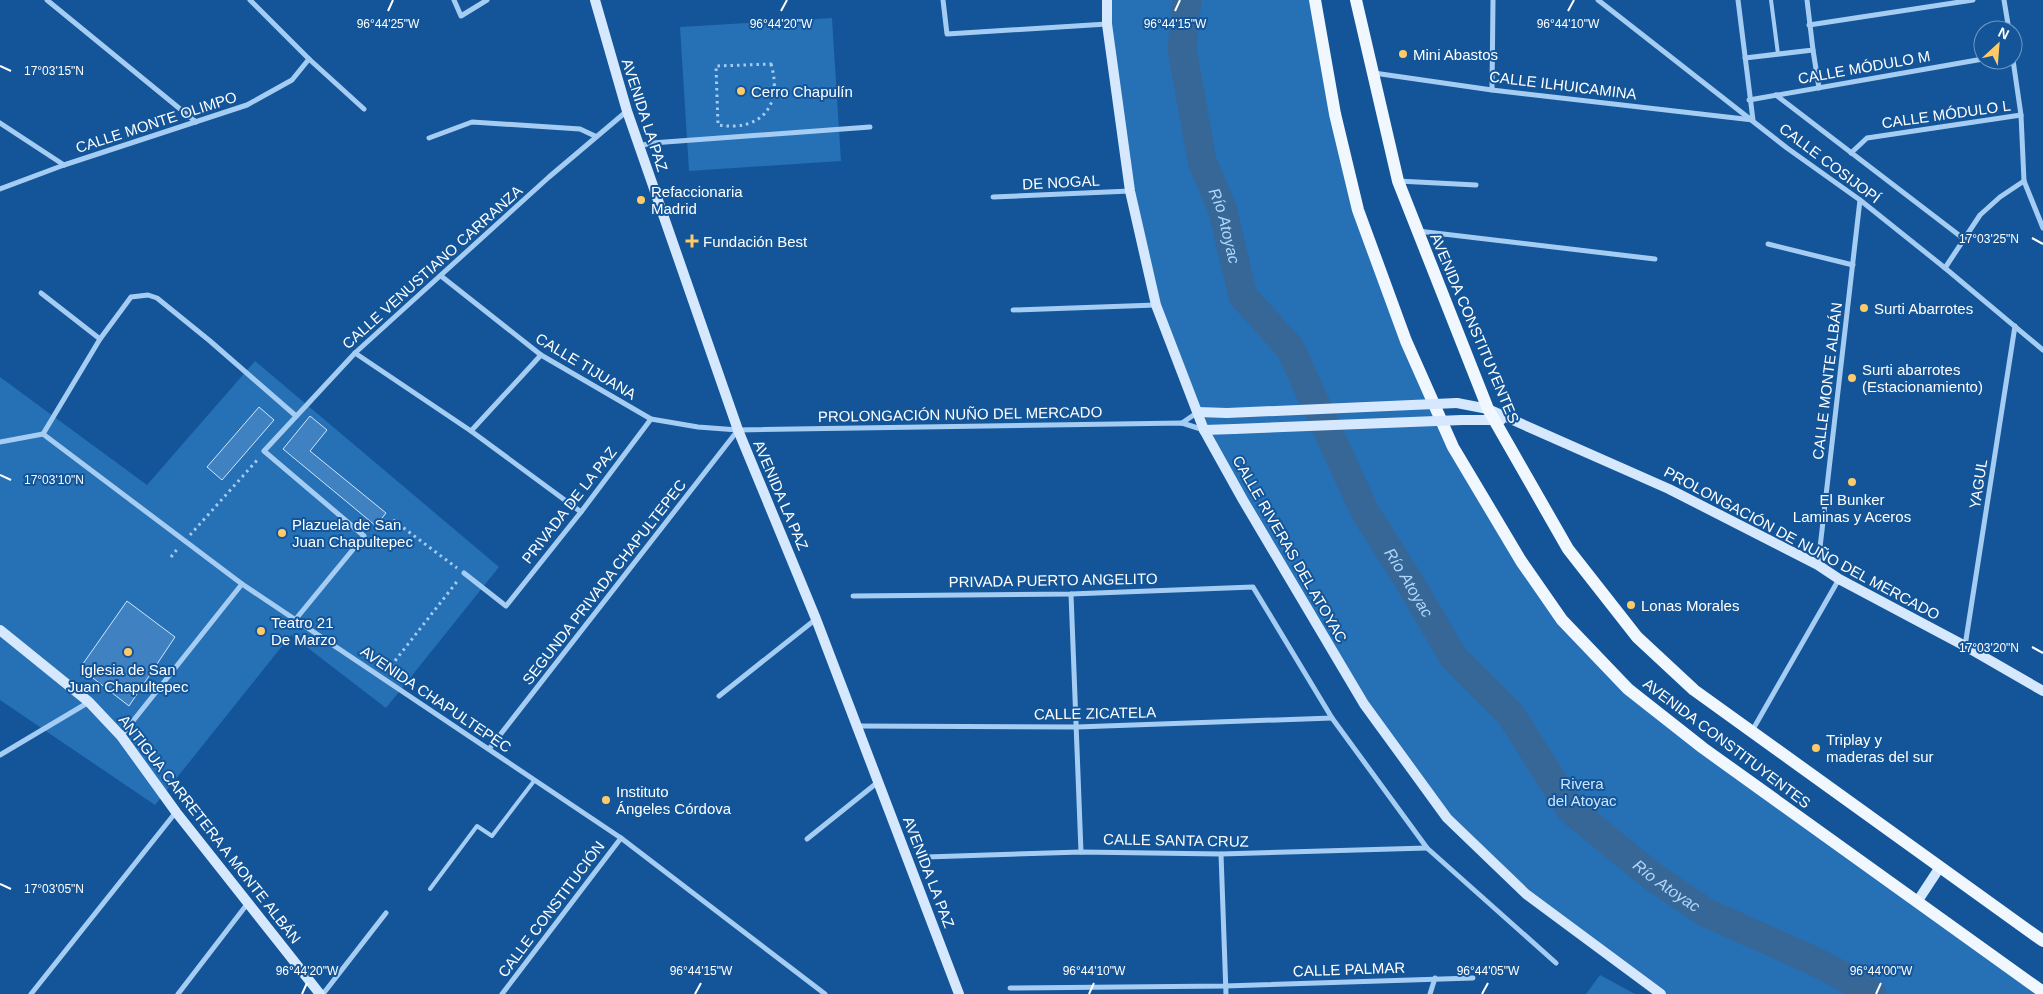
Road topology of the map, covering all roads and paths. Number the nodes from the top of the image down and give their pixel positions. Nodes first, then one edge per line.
1 (47, 0) edge
2 (250, 0) edge
3 (454, 0) edge
4 (487, 0) edge
5 (595, 0) edge
6 (942, 0) edge
7 (1107, 0) edge
8 (1315, 0) edge
9 (1356, 0) edge
10 (1493, 0) edge
11 (1598, 0) edge
12 (1738, 0) edge
13 (1772, 0) edge
14 (1807, 0) edge
15 (1973, 0) edge
16 (2004, 0) edge
17 (2007, 20) edge
18 (1107, 24) junction
19 (1809, 26) junction
20 (1813, 50) junction
21 (1778, 54) junction
22 (1745, 58) junction
23 (309, 59) junction
24 (1973, 61) edge
25 (2014, 70) edge
26 (1371, 73) junction
27 (1819, 88) junction
28 (1492, 90) junction
29 (1776, 95) junction
30 (1749, 100) junction
31 (364, 109) dead end
32 (627, 111) junction
33 (2020, 115) junction
34 (1753, 120) junction
35 (196, 122) junction
36 (0, 123) edge
37 (718, 125) joint
38 (870, 127) dead end
39 (595, 136) junction
40 (429, 138) dead end
41 (639, 146) junction
42 (1851, 153) junction
43 (64, 165) junction
44 (1398, 181) junction
45 (2024, 181) junction
46 (1476, 185) dead end
47 (0, 189) edge
48 (1130, 191) junction
49 (993, 197) dead end
50 (1860, 200) junction
51 (2043, 228) edge
52 (1418, 231) junction
53 (1964, 240) junction
54 (1768, 244) dead end
55 (1655, 260) dead end
56 (1853, 265) junction
57 (1945, 268) junction
58 (441, 276) junction
59 (41, 293) dead end
60 (1156, 306) junction
61 (1013, 310) dead end
62 (2015, 326) junction
63 (100, 339) junction
64 (2043, 350) edge
65 (355, 353) junction
66 (541, 355) junction
67 (1198, 412) junction
68 (1491, 414) junction
69 (296, 416) junction
70 (652, 419) junction
71 (1182, 423) junction
72 (738, 430) junction
73 (1204, 430) junction
74 (471, 431) junction
75 (43, 434) junction
76 (0, 442) edge
77 (264, 452) junction
78 (581, 512) junction
79 (393, 520) dead end
80 (185, 541) junction
81 (1818, 565) junction
82 (464, 573) junction
83 (1839, 579) junction
84 (242, 584) junction
85 (1070, 594) junction
86 (853, 596) dead end
87 (816, 619) junction
88 (296, 620) junction
89 (0, 630) edge
90 (1965, 646) junction
91 (381, 678) junction
92 (2043, 692) edge
93 (719, 696) dead end
94 (89, 702) junction
95 (1332, 718) junction
96 (858, 726) junction
97 (1077, 727) junction
98 (1752, 732) junction
99 (121, 736) junction
100 (489, 749) junction
101 (0, 756) edge
102 (534, 781) junction
103 (878, 782) junction
104 (176, 812) junction
105 (621, 838) junction
106 (807, 839) dead end
107 (1427, 848) junction
108 (1081, 852) junction
109 (1221, 854) junction
110 (926, 857) dead end
111 (1940, 867) junction
112 (430, 889) dead end
113 (1917, 902) junction
114 (248, 903) junction
115 (386, 913) dead end
116 (2043, 941) edge
117 (1556, 963) dead end
118 (1435, 978) junction
119 (1473, 978) dead end
120 (1226, 986) junction
121 (1010, 988) dead end
122 (2043, 992) edge
123 (31, 994) edge
124 (178, 994) edge
125 (321, 994) edge
126 (502, 994) edge
127 (825, 994) edge
128 (960, 994) edge
129 (1226, 994) edge
130 (1430, 994) edge
131 (1660, 994) edge

1 - 35 street
2 - 23 street
3 - 4 street
5 - 32 street, AVENIDA LA PAZ
6 - 18 street
7 - 18 street, CALLE RIVERAS DEL ATOYAC
8 - 113 main road, AVENIDA CONSTITUYENTES
9 - 26 main road, AVENIDA CONSTITUYENTES
10 - 28 street
11 - 34 street, CALLE COSIJOPÍ
12 - 22 street
13 - 21 lane
14 - 19 street
15 - 19 street
16 - 17 street
18 - 48 street, CALLE RIVERAS DEL ATOYAC
19 - 20 street
20 - 21 street
20 - 27 street
21 - 22 street
22 - 30 street
23 - 31 street
23 - 35 street, CALLE MONTE OLIMPO
24 - 27 street, CALLE MÓDULO M
25 - 33 street
26 - 28 street, CALLE ILHUICAMINA
26 - 44 main road, AVENIDA CONSTITUYENTES
27 - 29 street, CALLE MÓDULO M
28 - 34 street, CALLE ILHUICAMINA
29 - 30 street, CALLE MÓDULO M
29 - 42 street
30 - 34 street
32 - 39 street, CALLE VENUSTIANO CARRANZA
32 - 41 street, AVENIDA LA PAZ
33 - 42 street, CALLE MÓDULO L
33 - 45 street
34 - 50 street, CALLE COSIJOPÍ
35 - 43 street, CALLE MONTE OLIMPO
36 - 43 street
37 - 37 path
38 - 41 street
39 - 40 street
39 - 58 street, CALLE VENUSTIANO CARRANZA
41 - 72 street, AVENIDA LA PAZ
42 - 53 street
43 - 47 street, CALLE MONTE OLIMPO
44 - 46 street
44 - 52 main road, AVENIDA CONSTITUYENTES
45 - 51 street
45 - 53 street
48 - 49 street, DE NOGAL
48 - 60 street, CALLE RIVERAS DEL ATOYAC
50 - 56 street, CALLE MONTE ALBÁN
50 - 57 street, CALLE COSIJOPÍ
52 - 55 street
52 - 68 main road, AVENIDA CONSTITUYENTES
53 - 57 street
54 - 56 street
56 - 81 street, CALLE MONTE ALBÁN
57 - 62 street, CALLE COSIJOPÍ
58 - 65 street, CALLE VENUSTIANO CARRANZA
58 - 66 street, CALLE TIJUANA
59 - 63 street
60 - 61 street
60 - 67 street, CALLE RIVERAS DEL ATOYAC
62 - 64 street, CALLE COSIJOPÍ
62 - 90 street, YAGUL
63 - 69 street
63 - 75 street
65 - 69 street, CALLE VENUSTIANO CARRANZA
65 - 74 street
66 - 70 street, CALLE TIJUANA
66 - 74 street
67 - 68 street, bridge
67 - 71 street
67 - 73 street, CALLE RIVERAS DEL ATOYAC
68 - 73 street, bridge
68 - 81 street, PROLONGACIÓN DE NUÑO DEL MERCADO
68 - 98 main road, AVENIDA CONSTITUYENTES
69 - 77 street, CALLE VENUSTIANO CARRANZA
70 - 72 street, CALLE TIJUANA
70 - 78 street, PRIVADA DE LA PAZ
71 - 72 street, PROLONGACIÓN NUÑO DEL MERCADO
71 - 73 street, PROLONGACIÓN NUÑO DEL MERCADO
72 - 87 street, AVENIDA LA PAZ
72 - 100 street, SEGUNDA PRIVADA CHAPULTEPEC
73 - 131 street, CALLE RIVERAS DEL ATOYAC
74 - 78 street
75 - 76 street
75 - 80 street, AVENIDA CHAPULTEPEC
77 - 80 path
77 - 88 street
78 - 82 street, PRIVADA DE LA PAZ
79 - 82 path
80 - 84 street, AVENIDA CHAPULTEPEC
81 - 83 street, PROLONGACIÓN DE NUÑO DEL MERCADO
82 - 91 path
83 - 90 street, PROLONGACIÓN DE NUÑO DEL MERCADO
83 - 98 street
84 - 88 street, AVENIDA CHAPULTEPEC
84 - 99 street
85 - 86 street, PRIVADA PUERTO ANGELITO
85 - 95 street, PRIVADA PUERTO ANGELITO
85 - 97 street
87 - 93 street
87 - 96 street, AVENIDA LA PAZ
88 - 91 street, AVENIDA CHAPULTEPEC
89 - 94 street, ANTIGUA CARRETERA A MONTE ALBÁN
90 - 92 street, PROLONGACIÓN DE NUÑO DEL MERCADO
91 - 100 street, AVENIDA CHAPULTEPEC
94 - 99 street, ANTIGUA CARRETERA A MONTE ALBÁN
94 - 101 street
95 - 97 street, CALLE ZICATELA
95 - 107 street
96 - 97 street, CALLE ZICATELA
96 - 103 street, AVENIDA LA PAZ
97 - 108 street
98 - 111 main road, AVENIDA CONSTITUYENTES
99 - 104 street, ANTIGUA CARRETERA A MONTE ALBÁN
100 - 102 street, AVENIDA CHAPULTEPEC
102 - 105 street, AVENIDA CHAPULTEPEC
102 - 112 lane
103 - 106 street
103 - 128 street, AVENIDA LA PAZ
104 - 114 street, ANTIGUA CARRETERA A MONTE ALBÁN
104 - 123 street
105 - 126 street, CALLE CONSTITUCIÓN
105 - 127 street, AVENIDA CHAPULTEPEC
107 - 109 street, CALLE SANTA CRUZ
107 - 117 street
108 - 109 street, CALLE SANTA CRUZ
108 - 110 street, CALLE SANTA CRUZ
109 - 120 street
111 - 113 street
111 - 116 main road, AVENIDA CONSTITUYENTES
113 - 122 main road, AVENIDA CONSTITUYENTES
114 - 124 street
114 - 125 street, ANTIGUA CARRETERA A MONTE ALBÁN
115 - 125 street
118 - 119 street, CALLE PALMAR
118 - 120 street, CALLE PALMAR
118 - 130 street
120 - 121 street, CALLE PALMAR
120 - 129 street

